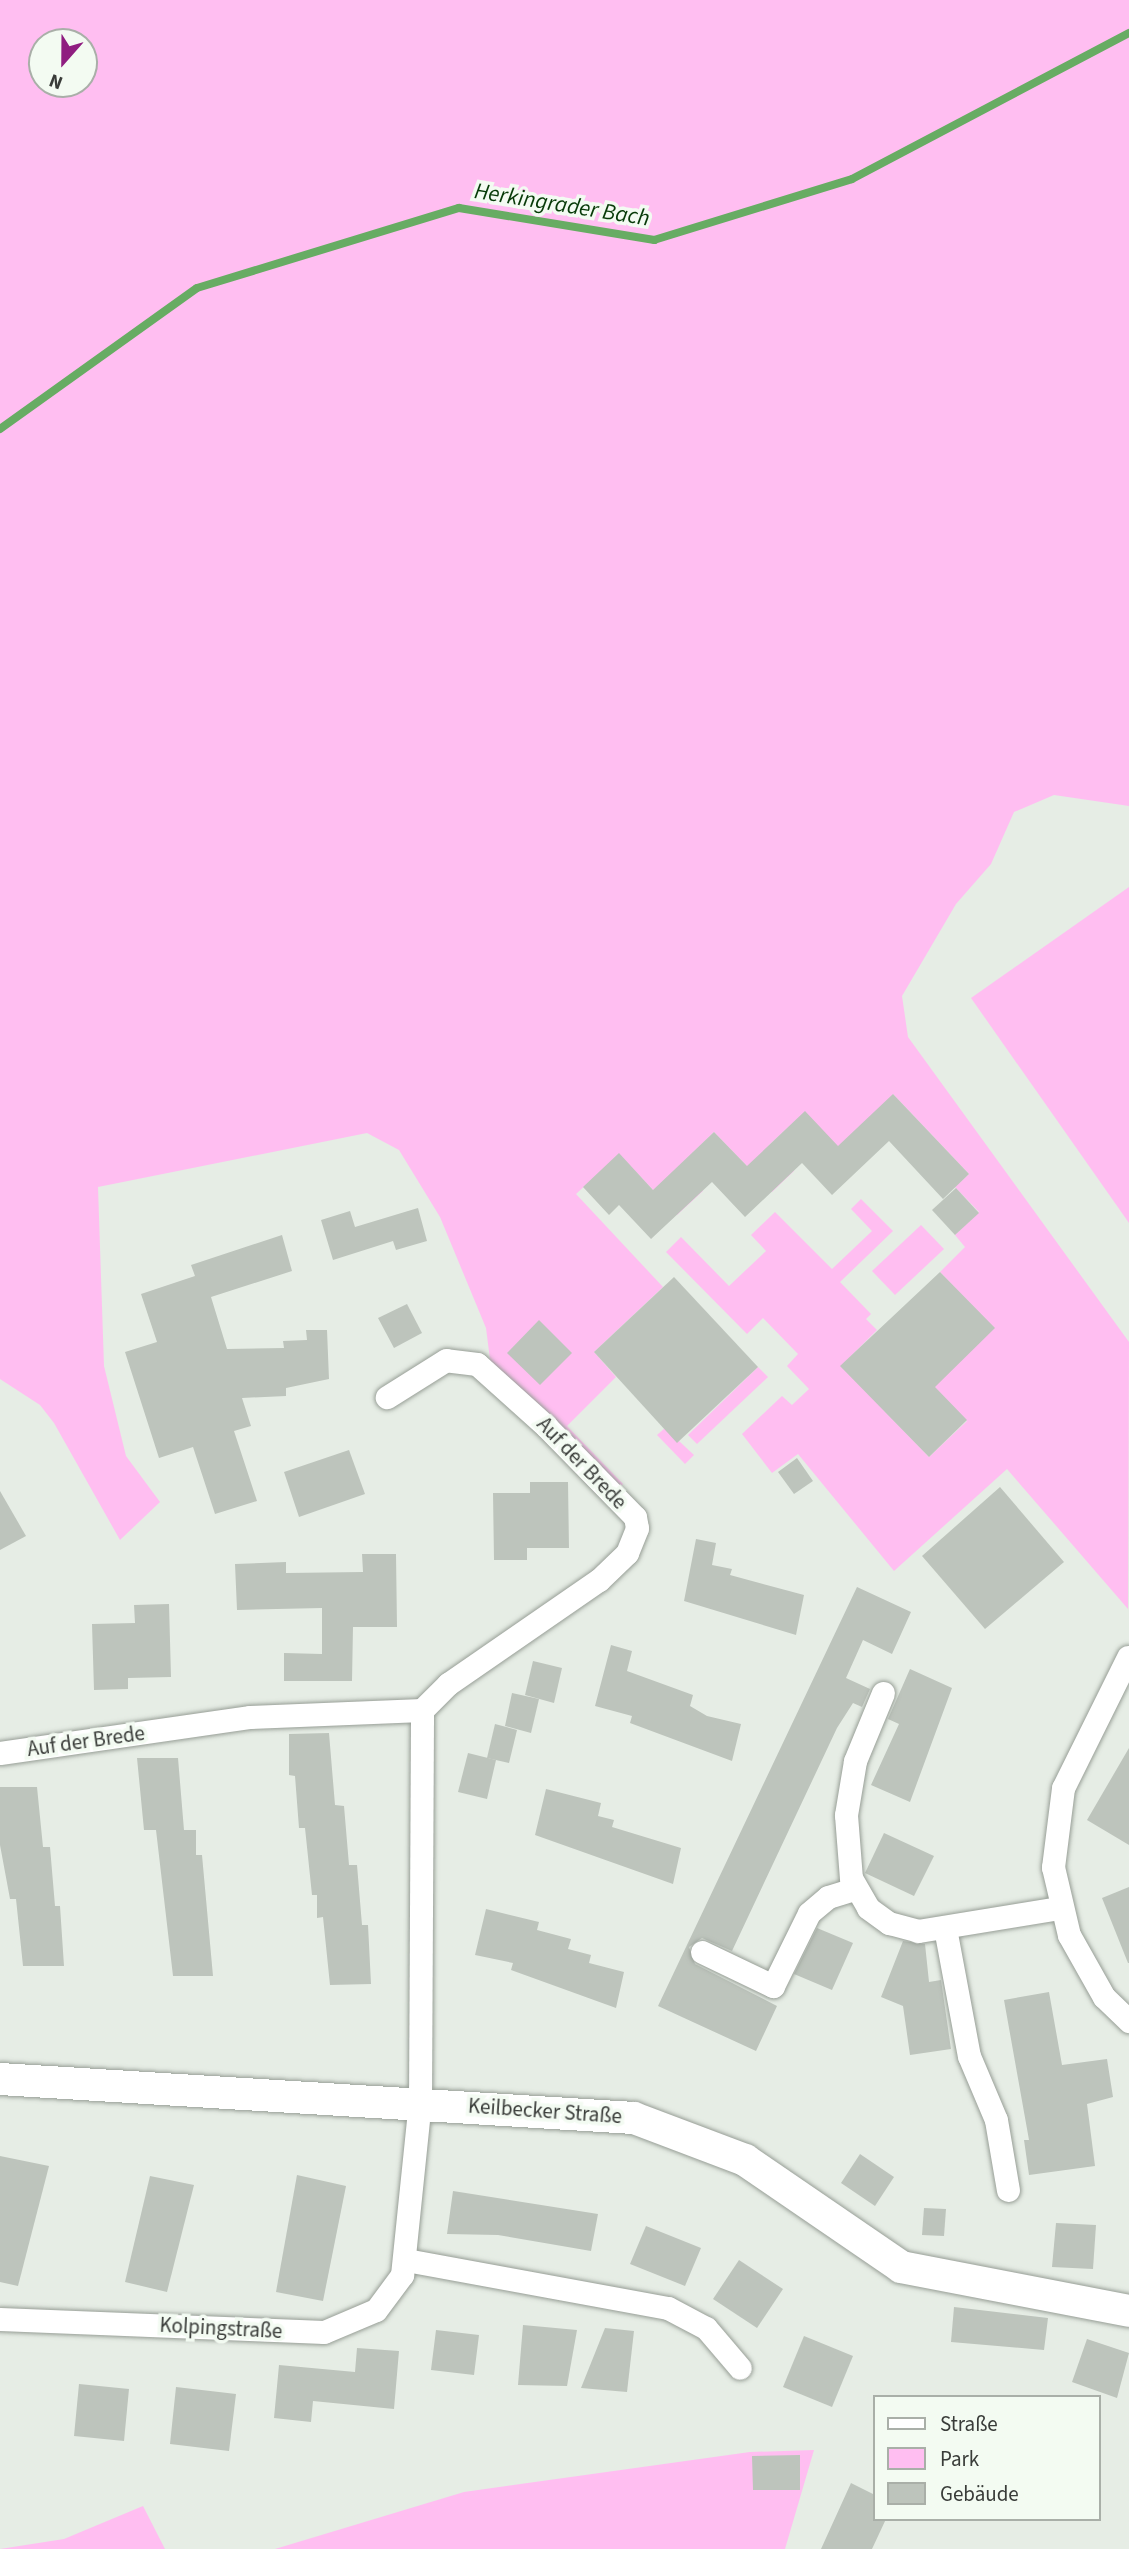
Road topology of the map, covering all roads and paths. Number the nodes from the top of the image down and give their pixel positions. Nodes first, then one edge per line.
1 (387, 1397) dead end
2 (1128, 1657) edge
3 (883, 1693) dead end
4 (422, 1710) junction
5 (0, 1753) edge
6 (855, 1889) junction
7 (1059, 1908) junction
8 (945, 1928) junction
9 (702, 1952) dead end
10 (1129, 2021) edge
11 (0, 2079) edge
12 (420, 2102) junction
13 (1008, 2190) dead end
14 (406, 2260) junction
15 (1129, 2311) edge
16 (0, 2319) edge
17 (740, 2368) dead end

1 - 4 street, Auf der Brede
2 - 7 street
3 - 6 street
4 - 5 street, Auf der Brede
4 - 12 street
6 - 8 street
6 - 9 street
7 - 8 street
7 - 10 street
8 - 13 street
11 - 12 main road, Keilbecker Straße
12 - 14 street, Kolpingstraße
12 - 15 main road, Keilbecker Straße
14 - 16 street, Kolpingstraße
14 - 17 street

